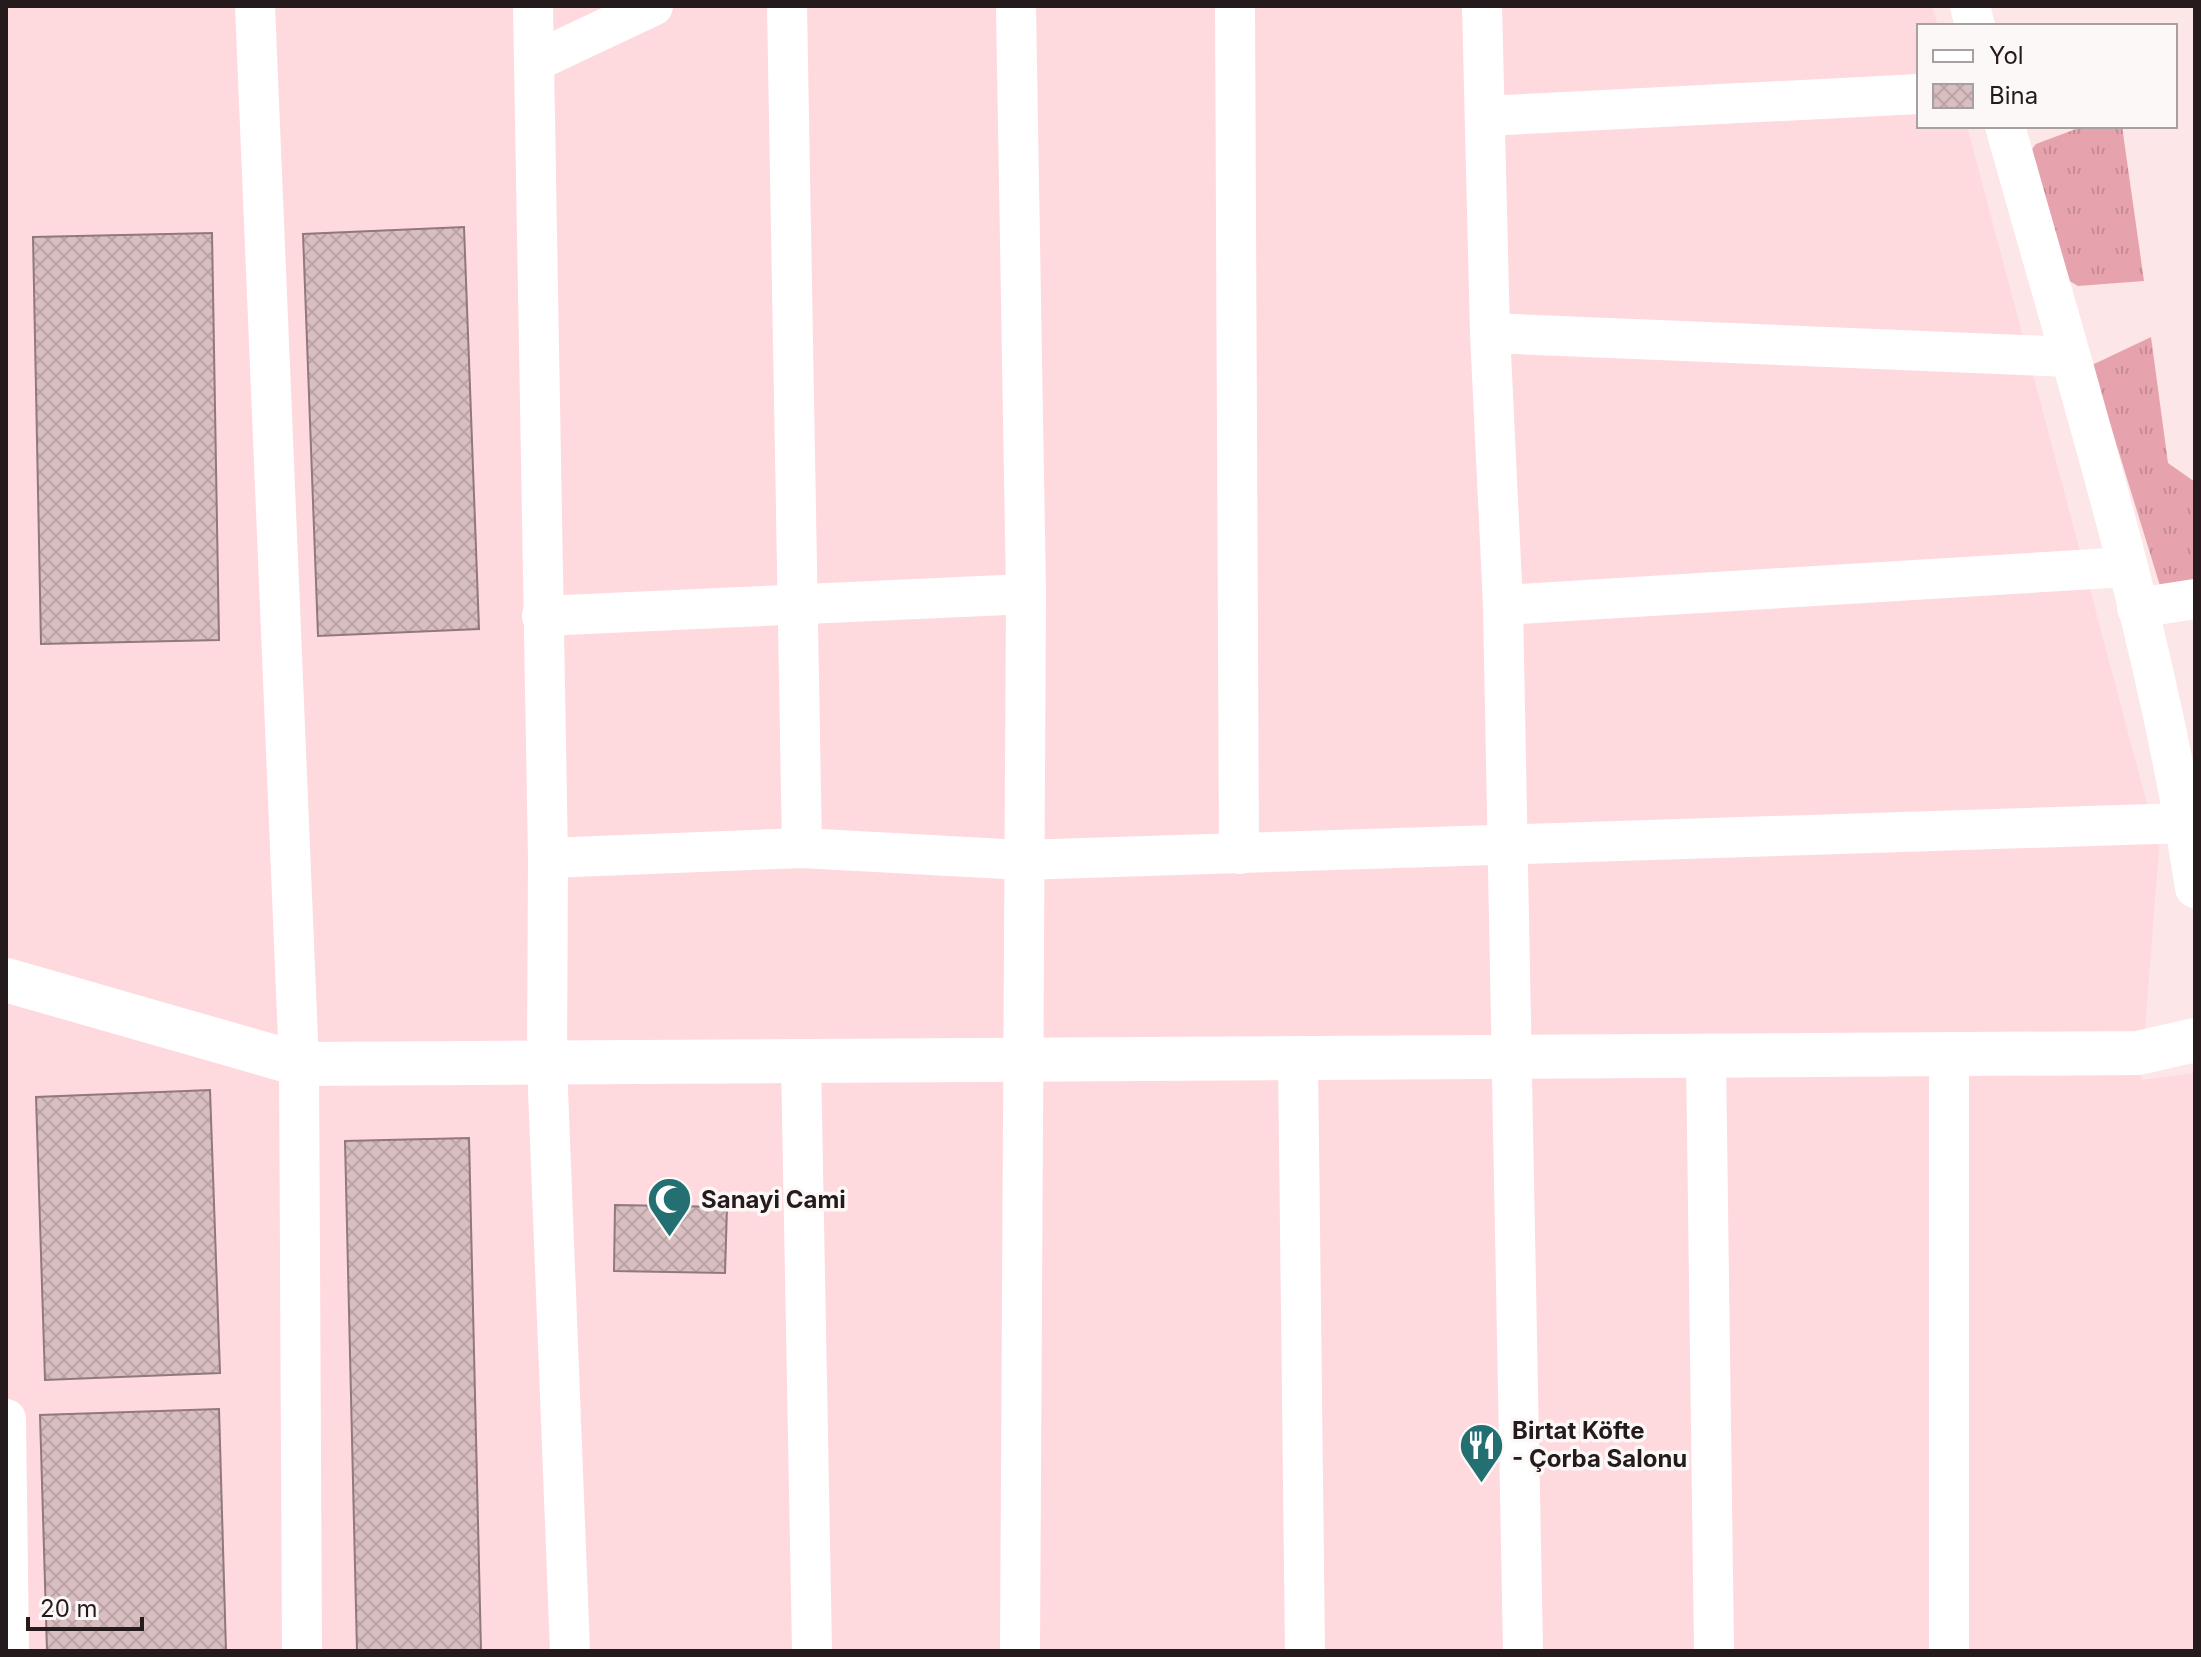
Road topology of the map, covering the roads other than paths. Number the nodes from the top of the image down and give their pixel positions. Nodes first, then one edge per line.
1 (255, 6) edge
2 (533, 6) edge
3 (653, 6) edge
4 (787, 6) edge
5 (1016, 6) edge
6 (1235, 6) edge
7 (1482, 6) edge
8 (534, 62) junction
9 (1917, 94) edge
10 (1486, 116) junction
11 (2006, 128) edge
12 (1490, 333) junction
13 (2071, 357) junction
14 (2127, 567) junction
15 (1026, 594) junction
16 (2195, 599) edge
17 (800, 604) junction
18 (1503, 605) junction
19 (2137, 608) junction
20 (542, 616) junction
21 (2185, 823) junction
22 (1507, 847) junction
23 (802, 848) junction
24 (1239, 854) junction
25 (548, 858) junction
26 (1022, 860) junction
27 (2195, 888) edge
28 (6, 980) edge
29 (2195, 1040) edge
30 (1949, 1055) junction
31 (1706, 1056) junction
32 (1510, 1057) junction
33 (1298, 1058) junction
34 (1023, 1059) junction
35 (801, 1061) junction
36 (299, 1064) junction
37 (547, 1064) junction
38 (6, 1419) edge
39 (9, 1651) edge
40 (302, 1651) edge
41 (570, 1651) edge
42 (812, 1651) edge
43 (1020, 1651) edge
44 (1305, 1651) edge
45 (1523, 1651) edge
46 (1714, 1651) edge
47 (1949, 1651) edge

1 - 36 street
2 - 8 street
3 - 8 street
4 - 17 street
5 - 15 street
6 - 24 street
7 - 10 street
8 - 20 street
9 - 10 street
10 - 12 street
11 - 13 street
12 - 13 street
12 - 18 street
13 - 14 street
14 - 18 street
14 - 19 street
15 - 17 street
15 - 26 street
16 - 19 street
17 - 20 street
17 - 23 street
18 - 22 street
19 - 21 street
20 - 25 street
21 - 22 street
21 - 27 street
22 - 24 street
22 - 32 street
23 - 25 street
23 - 26 street
24 - 26 street
25 - 37 street
26 - 34 street
28 - 36 street
29 - 30 street
30 - 31 street
30 - 47 street
31 - 32 street
31 - 46 street
32 - 33 street
32 - 45 street
33 - 34 street
33 - 44 street
34 - 35 street
34 - 43 street
35 - 37 street
35 - 42 street
36 - 37 street
36 - 40 street
37 - 41 street
38 - 39 street

